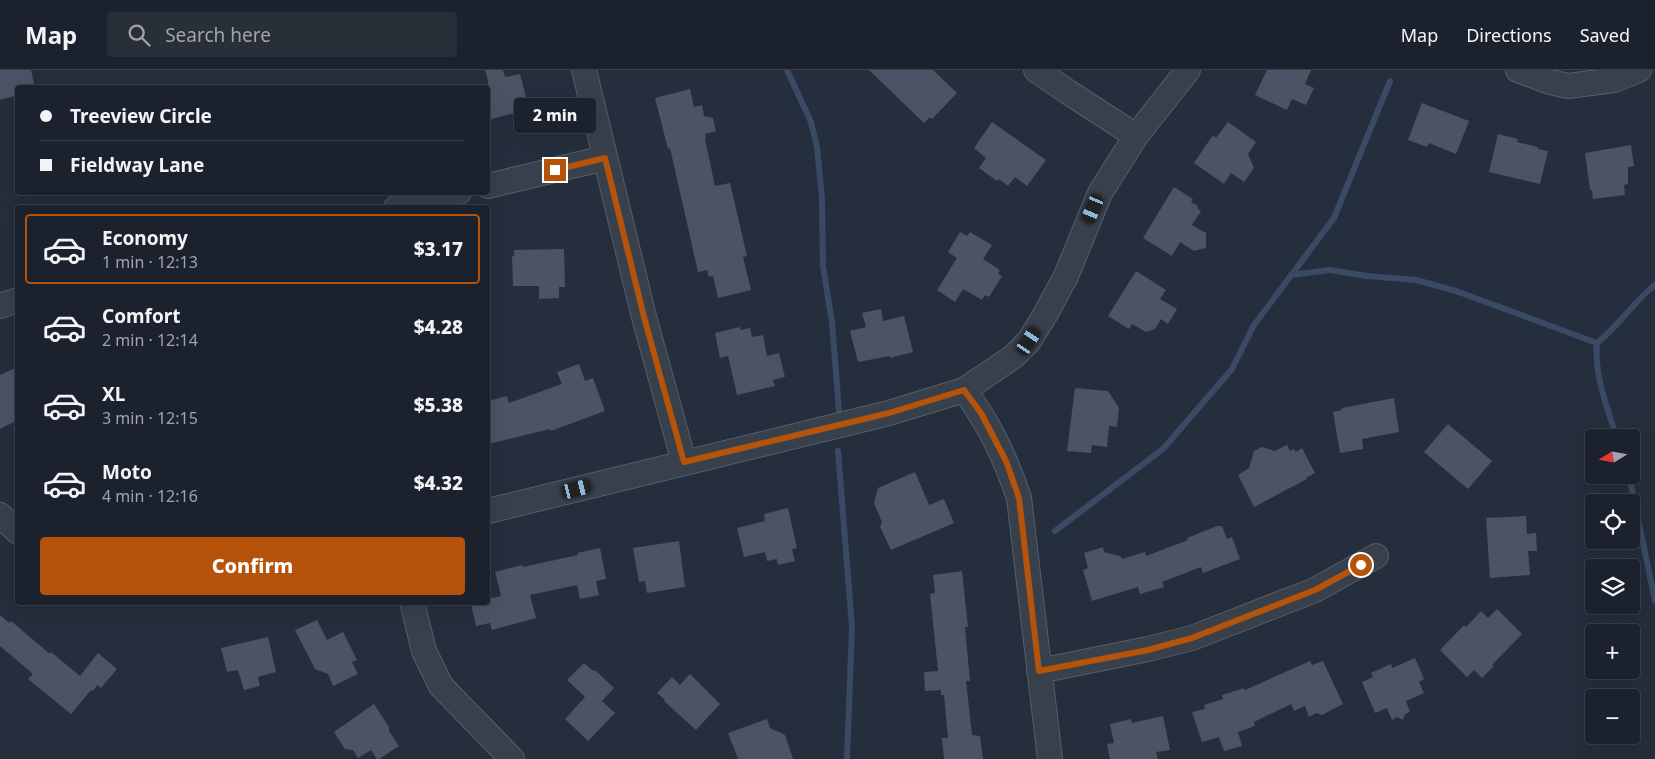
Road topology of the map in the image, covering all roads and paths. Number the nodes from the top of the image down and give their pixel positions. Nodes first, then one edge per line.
1 (584, 70) edge
2 (1036, 70) edge
3 (1188, 70) edge
4 (1518, 70) edge
5 (1639, 70) edge
6 (1136, 136) junction
7 (605, 158) junction
8 (490, 186) edge
9 (447, 195) edge
10 (408, 205) edge
11 (15, 301) edge
12 (0, 306) edge
13 (964, 390) junction
14 (684, 462) junction
15 (490, 510) edge
16 (0, 515) edge
17 (15, 529) edge
18 (1376, 556) dead end
19 (413, 605) edge
20 (1039, 671) junction
21 (512, 759) edge
22 (1050, 759) edge

1 - 7 street
2 - 6 street
3 - 6 street
4 - 5 street
6 - 13 street
7 - 8 street
7 - 14 street
9 - 10 street
11 - 12 street
13 - 14 street
13 - 20 street
14 - 15 street
16 - 17 street
18 - 20 street
19 - 21 street
20 - 22 street

